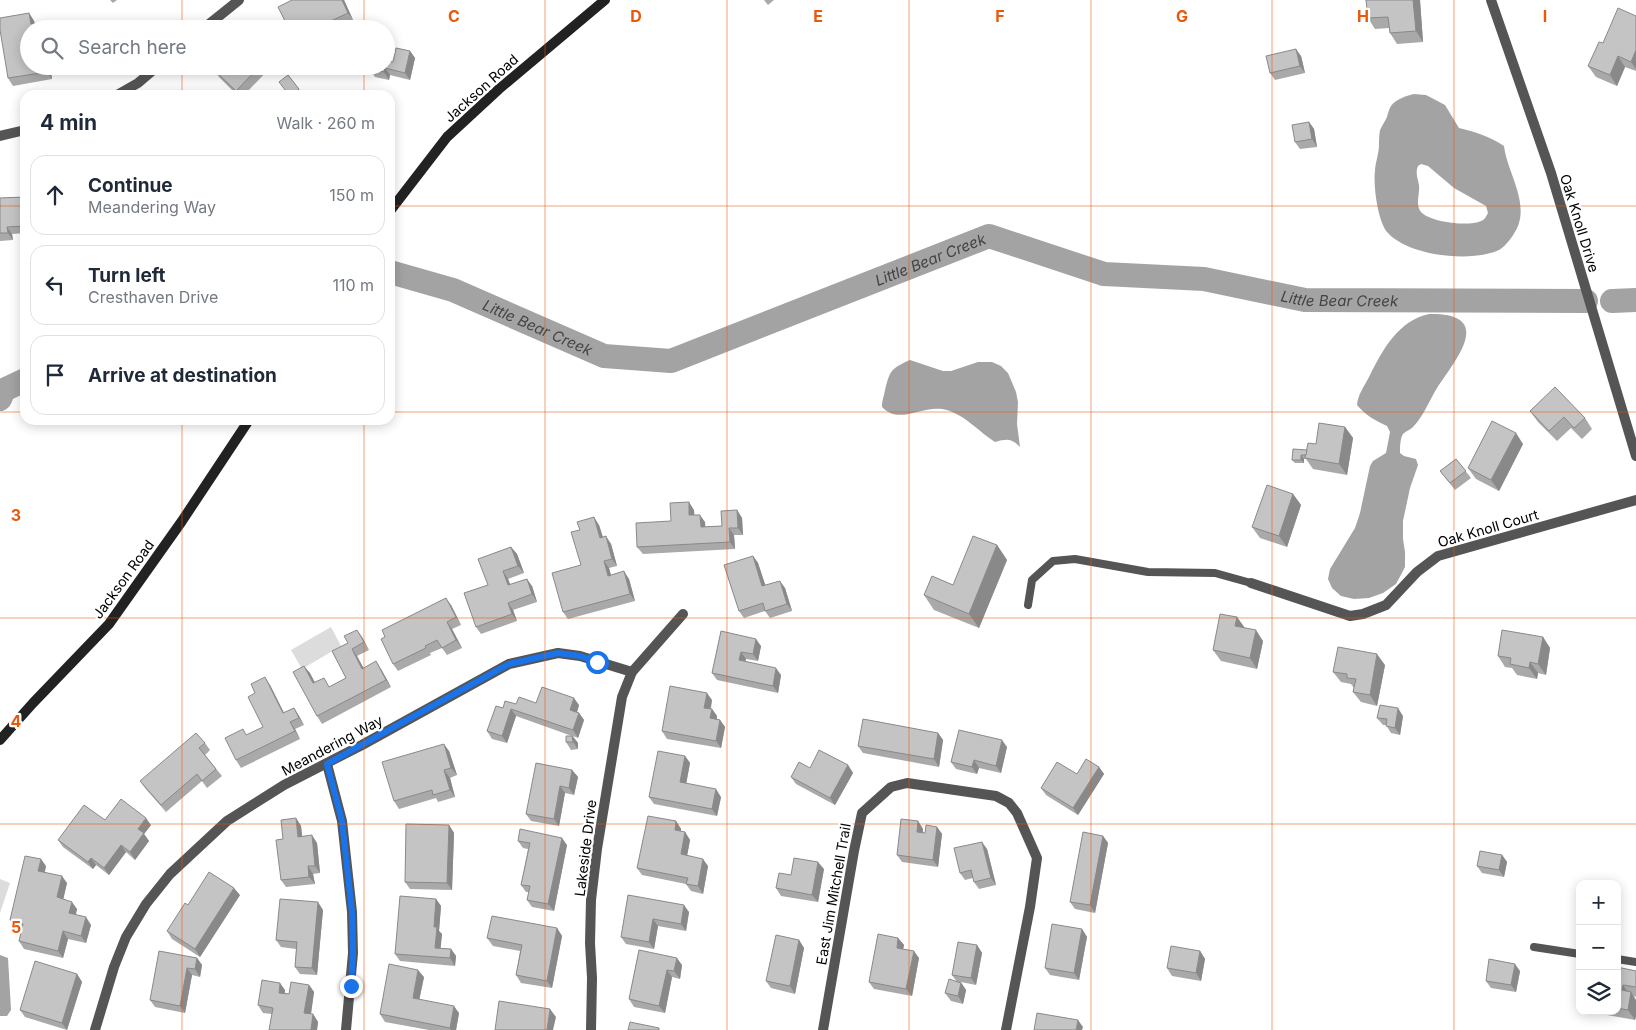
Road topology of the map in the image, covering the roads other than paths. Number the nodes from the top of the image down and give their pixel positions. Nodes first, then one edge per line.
1 (239, 0) edge
2 (605, 0) edge
3 (1491, 0) edge
4 (214, 20) edge
5 (147, 75) edge
6 (126, 90) edge
7 (20, 131) edge
8 (0, 136) edge
9 (395, 205) edge
10 (246, 425) edge
11 (1636, 456) edge
12 (1636, 500) edge
13 (1251, 583) joint
14 (1028, 605) dead end
15 (682, 614) dead end
16 (632, 672) junction
17 (0, 740) edge
18 (327, 764) junction
19 (1534, 948) dead end
20 (1576, 953) edge
21 (1621, 960) edge
22 (1636, 962) edge
23 (95, 1030) edge
24 (346, 1030) edge
25 (591, 1030) edge
26 (823, 1030) edge
27 (1006, 1030) edge

1 - 4 street
2 - 9 main road, Jackson Road
3 - 11 street, Oak Knoll Drive
5 - 6 street
7 - 8 street
10 - 17 main road, Jackson Road
12 - 13 street, Oak Knoll Court
13 - 14 lane
15 - 16 street, Lakeside Drive
16 - 18 street, Meandering Way
16 - 25 street, Lakeside Drive
18 - 23 street, Meandering Way
18 - 24 street
19 - 20 lane
21 - 22 lane
26 - 27 street, East Jim Mitchell Trail

